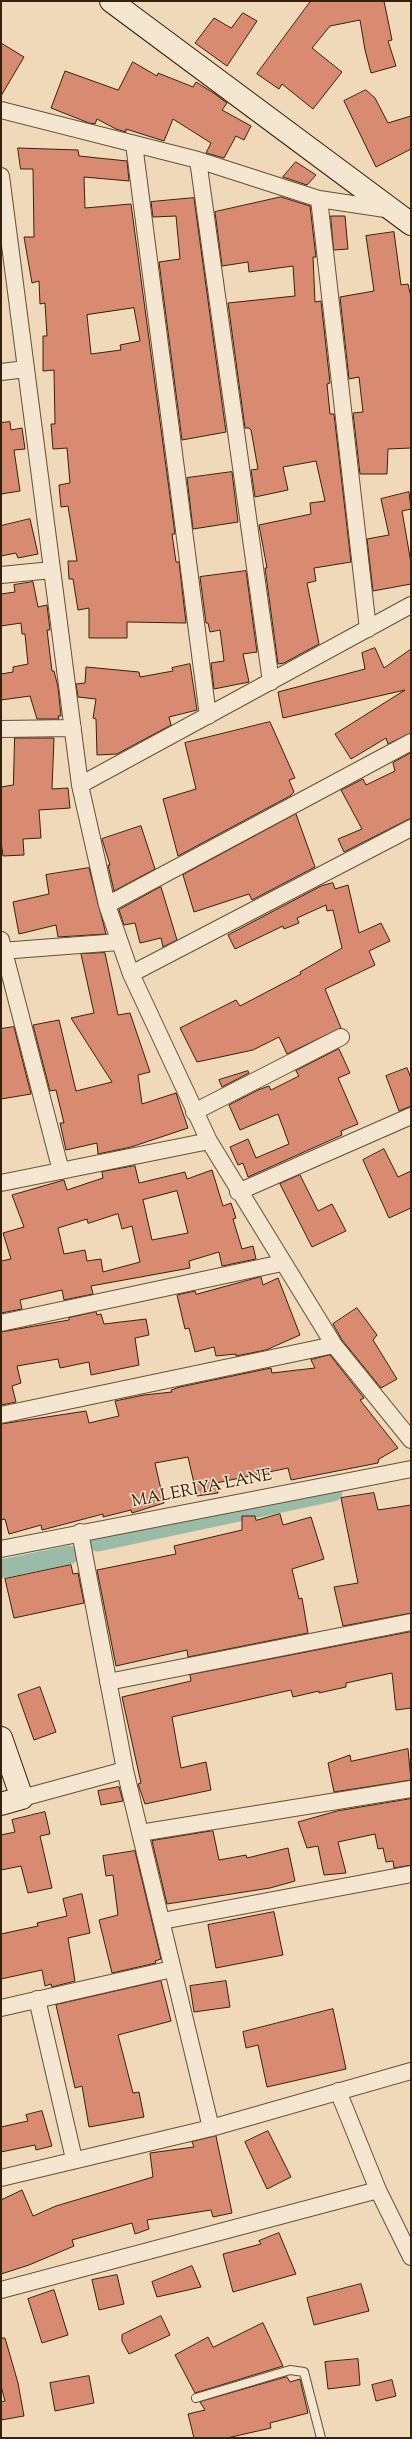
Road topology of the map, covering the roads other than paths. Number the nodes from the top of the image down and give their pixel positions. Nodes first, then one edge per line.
1 (111, 1) edge
2 (1, 110) edge
3 (134, 144) junction
4 (198, 160) junction
5 (1, 176) edge
6 (319, 199) junction
7 (3, 210) edge
8 (393, 210) junction
9 (411, 224) edge
10 (26, 369) junction
11 (1, 372) edge
12 (52, 570) junction
13 (1, 575) edge
14 (411, 605) edge
15 (368, 629) junction
16 (271, 682) junction
17 (208, 716) junction
18 (73, 728) junction
19 (1, 729) edge
20 (411, 742) edge
21 (80, 785) junction
22 (411, 828) edge
23 (107, 905) junction
24 (119, 942) junction
25 (2, 947) edge
26 (131, 974) junction
27 (341, 1038) dead end
28 (194, 1112) junction
29 (411, 1116) edge
30 (209, 1141) junction
31 (61, 1171) junction
32 (1, 1183) edge
33 (238, 1192) junction
34 (282, 1263) junction
35 (1, 1323) edge
36 (334, 1344) junction
37 (1, 1415) edge
38 (411, 1440) edge
39 (411, 1469) edge
40 (80, 1532) junction
41 (1, 1549) edge
42 (411, 1622) edge
43 (108, 1682) junction
44 (1, 1738) edge
45 (125, 1770) junction
46 (411, 1789) edge
47 (22, 1798) junction
48 (1, 1804) edge
49 (140, 1833) junction
50 (411, 1874) edge
51 (162, 1921) junction
52 (172, 1969) junction
53 (37, 1999) junction
54 (1, 2008) edge
55 (411, 2071) edge
56 (338, 2091) junction
57 (211, 2128) junction
58 (74, 2159) junction
59 (1, 2178) edge
60 (378, 2190) junction
61 (411, 2257) edge
62 (1, 2290) edge
63 (196, 2398) dead end
64 (321, 2438) edge

1 - 8 street
2 - 3 street
3 - 4 street
3 - 17 street
4 - 6 street
4 - 16 street
5 - 7 street
6 - 8 street
6 - 15 street
7 - 10 street
8 - 9 street
10 - 11 street
10 - 12 street
12 - 13 street
12 - 18 street
14 - 15 street
15 - 16 street
16 - 17 street
17 - 21 street
18 - 19 street
18 - 21 street
20 - 23 street
21 - 23 street
22 - 26 street
23 - 24 street
24 - 25 street
24 - 26 street
25 - 31 street
26 - 28 street
27 - 28 street
28 - 30 street
29 - 33 street
30 - 31 street
30 - 33 street
31 - 32 street
33 - 34 street
34 - 35 street
34 - 36 street
36 - 37 street
36 - 38 street
39 - 40 street, MALERIYA LANE
40 - 41 street, MALERIYA LANE
40 - 43 street
42 - 43 street
43 - 45 street
44 - 47 street
45 - 47 street
45 - 49 street
46 - 49 street
47 - 48 street
49 - 51 street
50 - 51 street
51 - 52 street
52 - 53 street
52 - 57 street
53 - 54 street
53 - 58 street
55 - 56 street
56 - 57 street
56 - 60 street
57 - 58 street
58 - 59 street
60 - 61 street
60 - 62 street
63 - 64 lane

